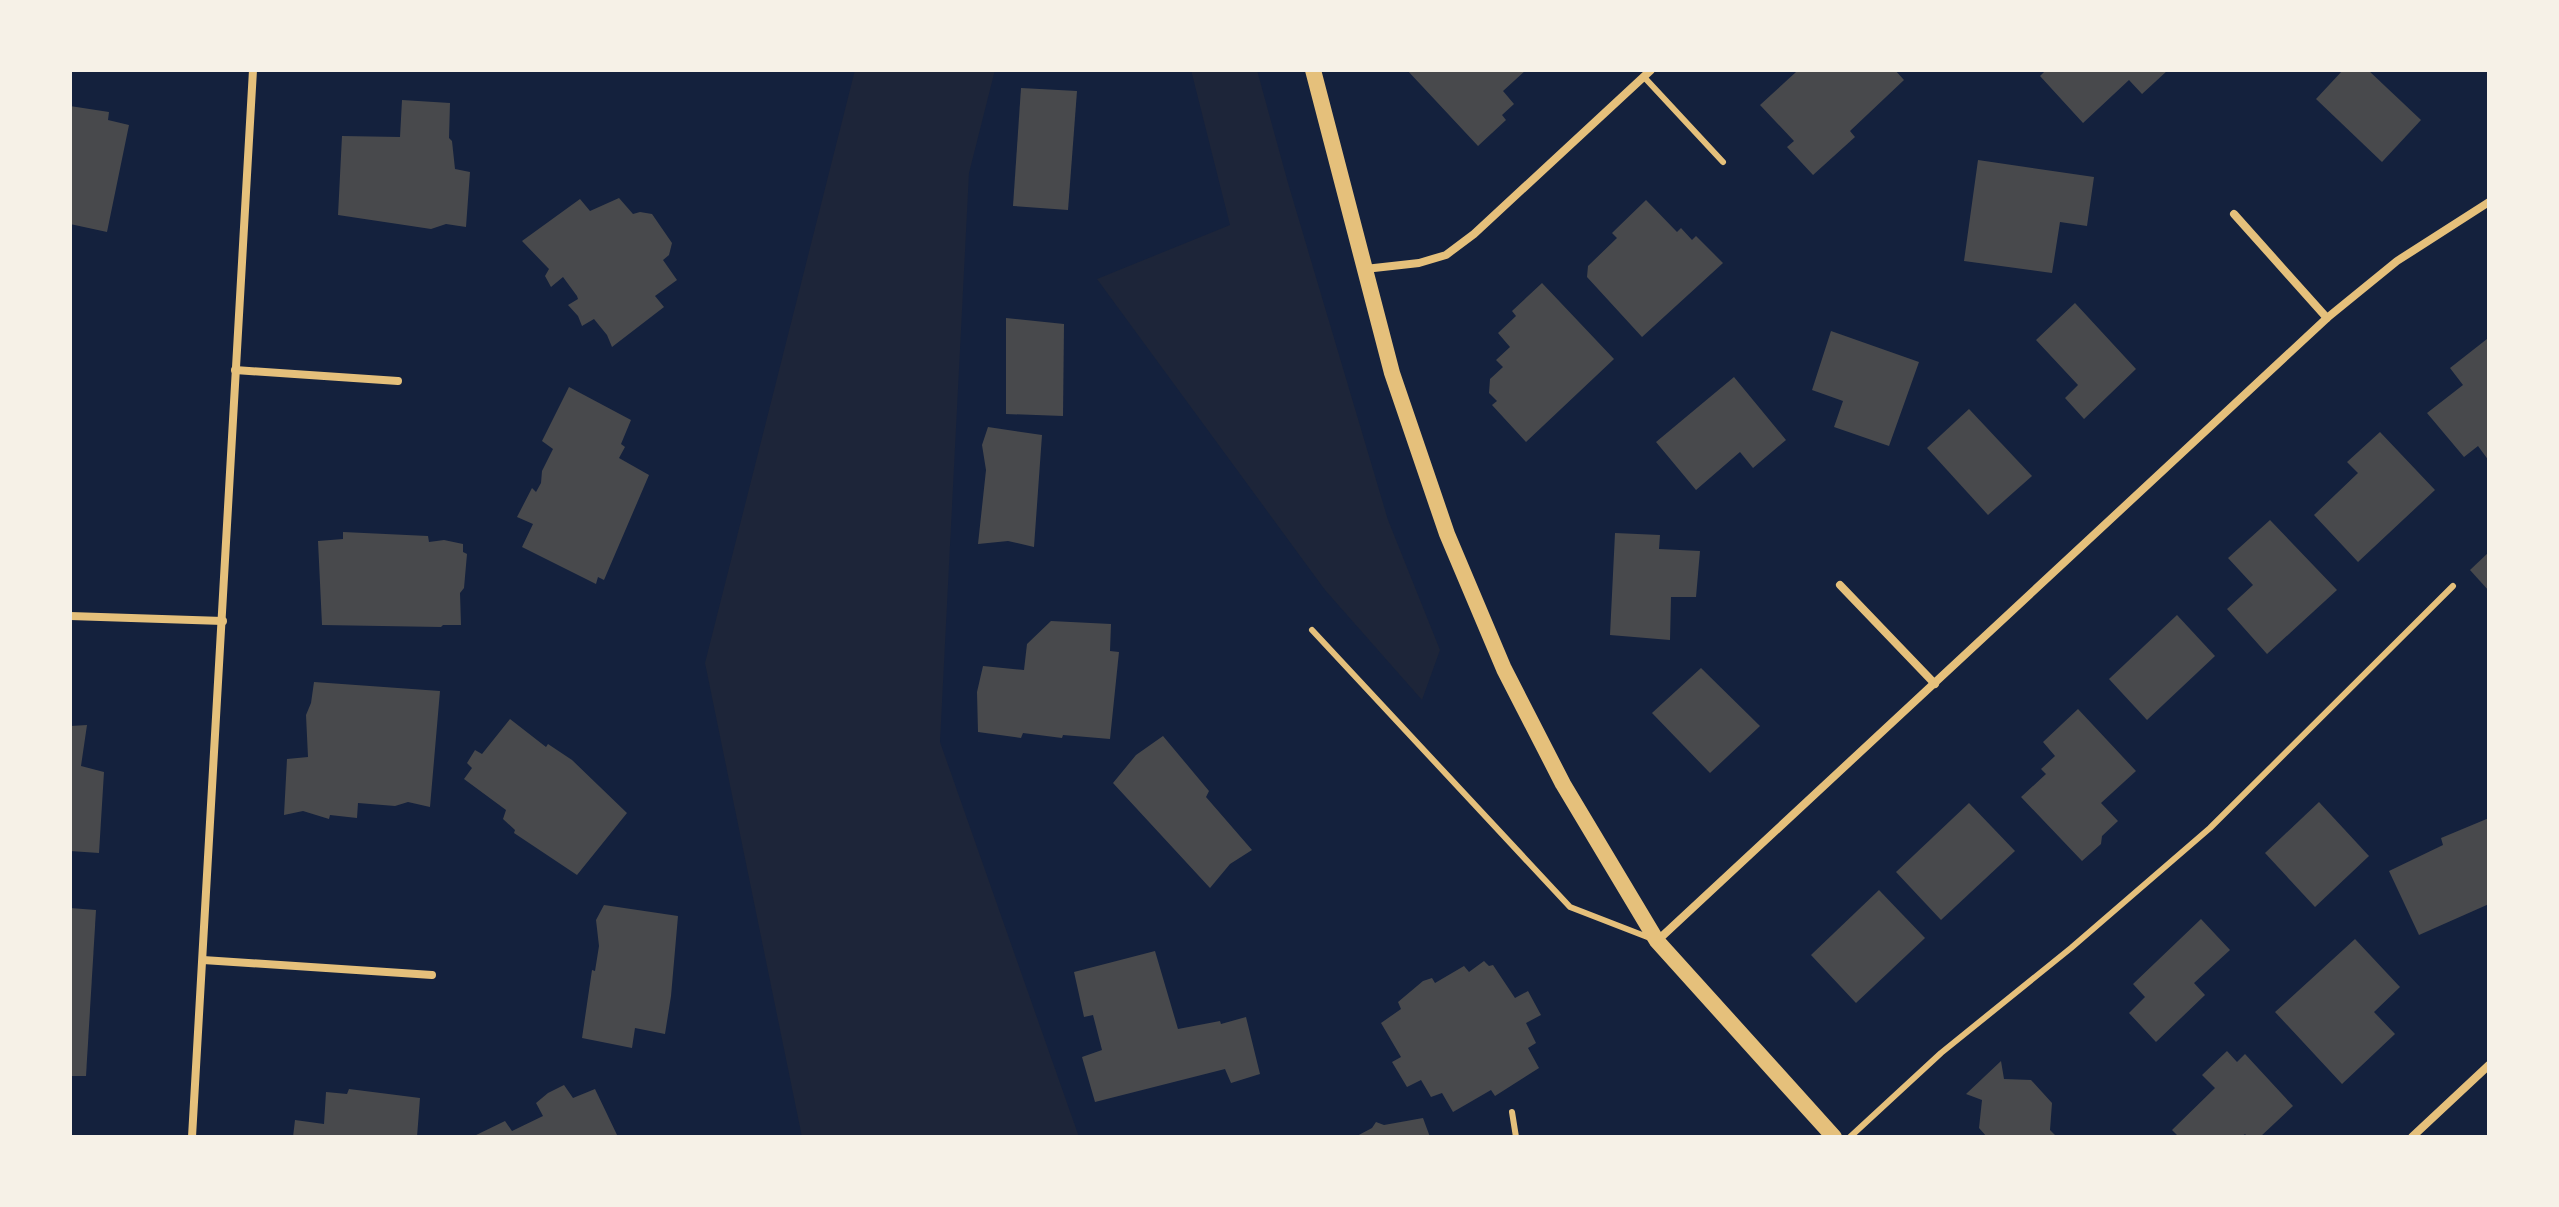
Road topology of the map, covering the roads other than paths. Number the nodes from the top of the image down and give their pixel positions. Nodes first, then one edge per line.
1 (253, 70) edge
2 (1313, 70) edge
3 (1647, 74) edge
4 (1723, 162) dead end
5 (2489, 202) edge
6 (2234, 214) dead end
7 (1365, 269) junction
8 (2327, 318) junction
9 (235, 370) junction
10 (398, 381) dead end
11 (1840, 585) dead end
12 (2453, 586) dead end
13 (70, 616) edge
14 (223, 621) junction
15 (1312, 630) dead end
16 (1935, 684) junction
17 (1657, 941) junction
18 (203, 960) junction
19 (432, 975) dead end
20 (2489, 1065) edge
21 (1512, 1112) dead end
22 (192, 1137) edge
23 (1516, 1137) edge
24 (1834, 1137) edge
25 (1850, 1137) edge
26 (2412, 1137) edge

1 - 9 street
2 - 7 main road
3 - 4 lane
3 - 7 street
5 - 8 street
6 - 8 street
7 - 17 main road
8 - 16 street
9 - 10 street
9 - 14 street
11 - 16 street
12 - 25 lane
13 - 14 street
14 - 18 street
15 - 17 lane
16 - 17 street
17 - 24 main road
18 - 19 street
18 - 22 street
20 - 26 street
21 - 23 lane

